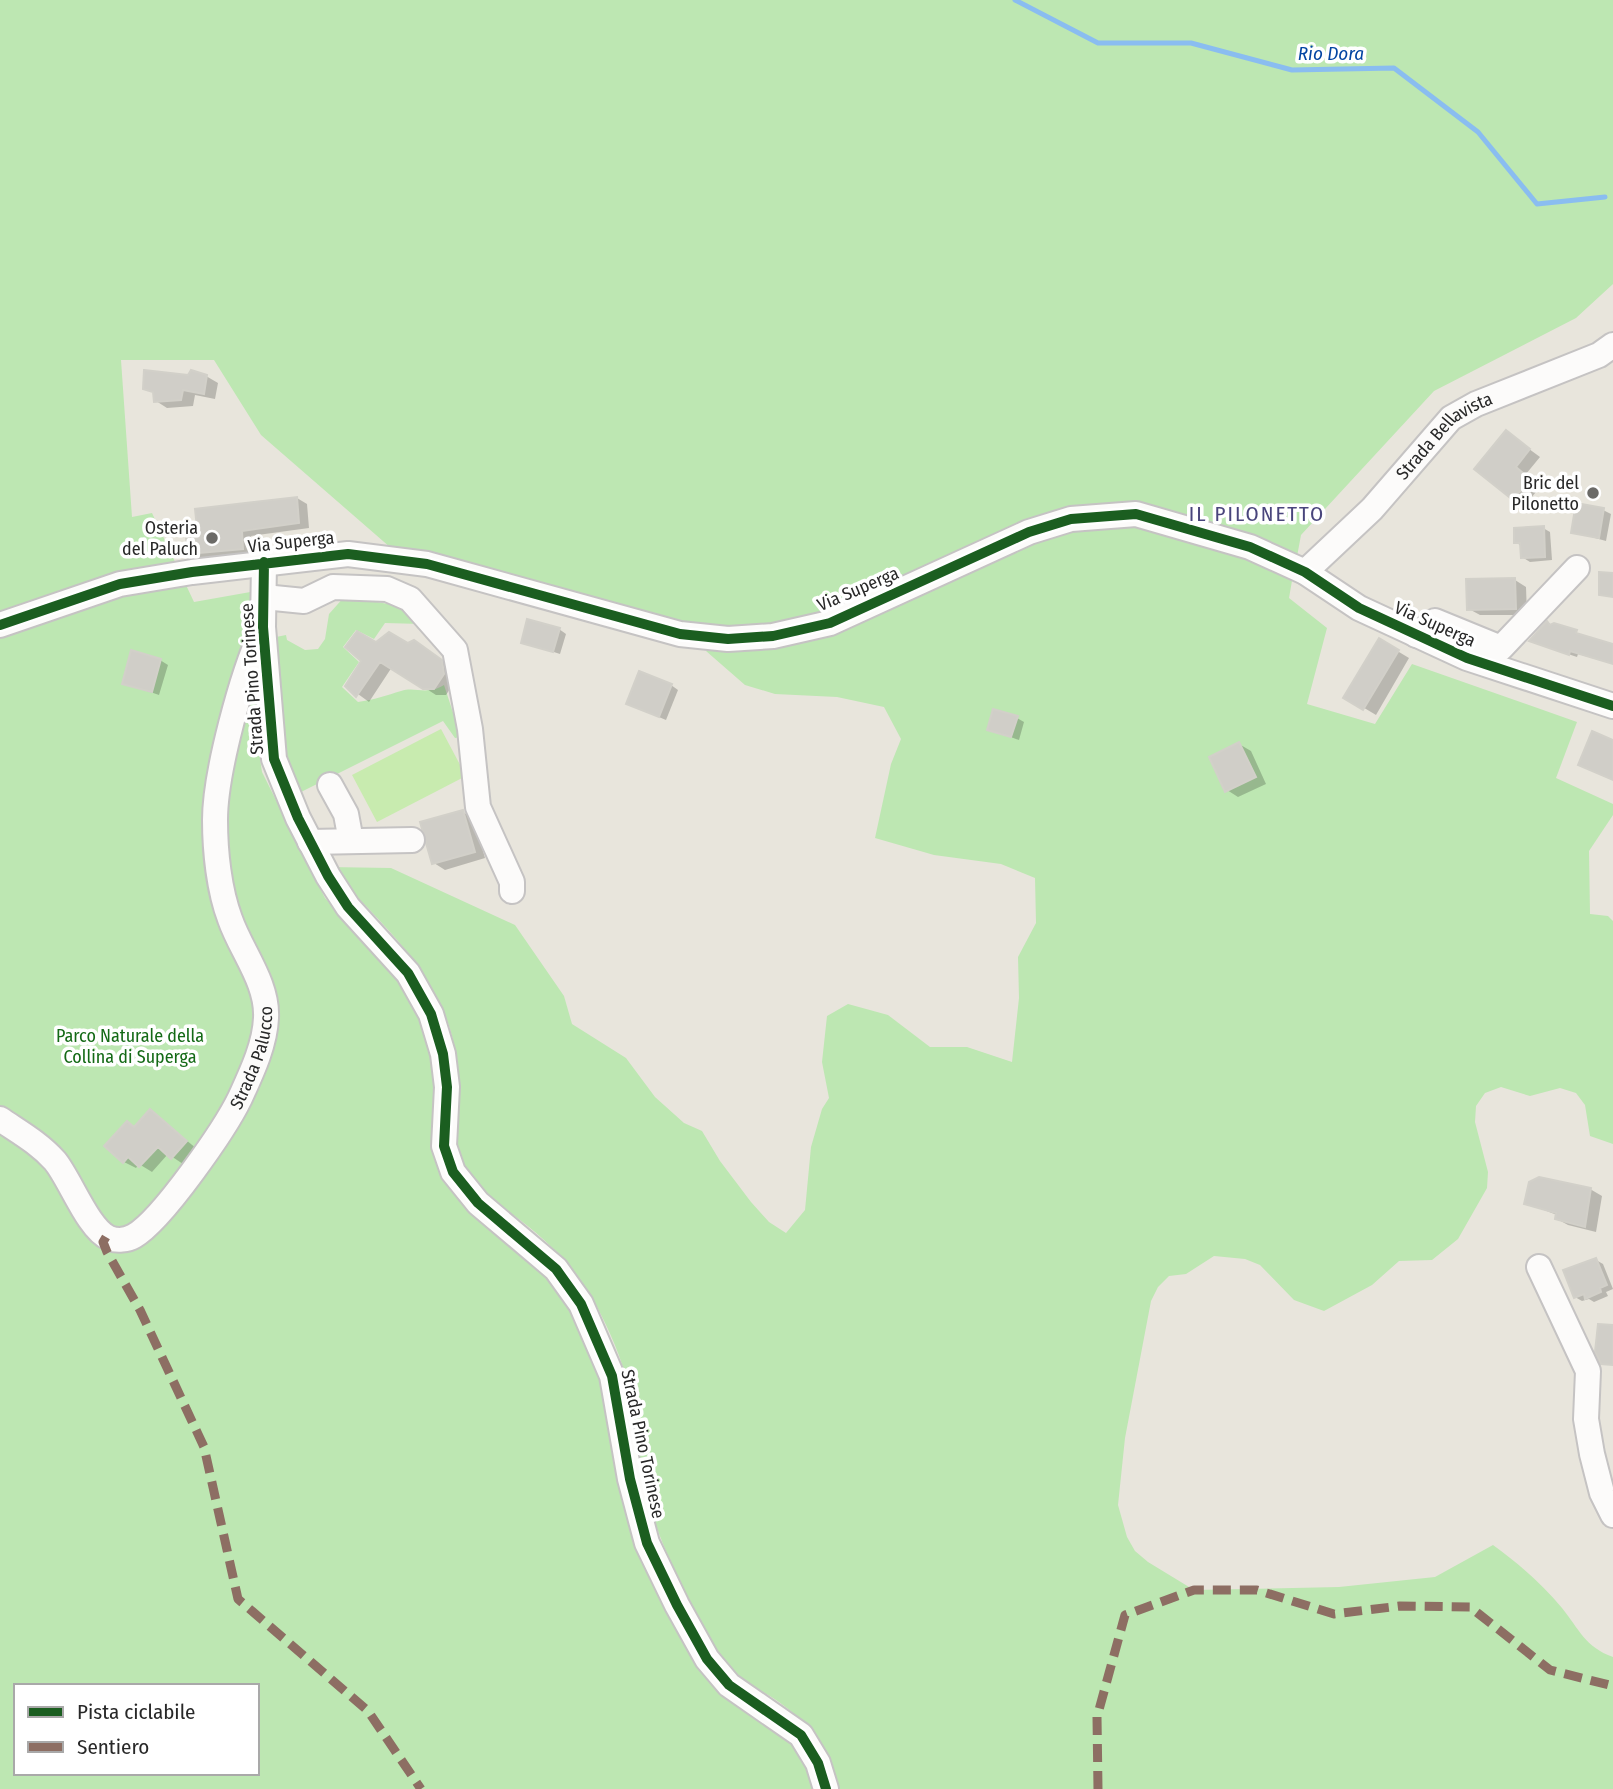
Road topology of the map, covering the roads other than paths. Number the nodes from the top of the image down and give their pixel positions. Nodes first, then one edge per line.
1 (1613, 345) edge
2 (264, 562) junction
3 (1577, 568) dead end
4 (1305, 572) junction
5 (264, 597) junction
6 (0, 625) edge
7 (263, 627) junction
8 (1416, 635) junction
9 (1613, 706) edge
10 (330, 785) dead end
11 (412, 840) dead end
12 (351, 841) junction
13 (310, 842) junction
14 (512, 891) dead end
15 (0, 1119) edge
16 (1539, 1267) dead end
17 (1613, 1516) edge
18 (826, 1789) edge

1 - 4 street, Strada Bellavista
2 - 4 street, Via Superga
2 - 5 street, Strada Pino Torinese
2 - 6 street, Via Superga
3 - 8 street
4 - 8 street, Via Superga
5 - 7 street, Strada Pino Torinese
5 - 14 street
7 - 13 street, Strada Pino Torinese
7 - 15 street, Strada Palucco
8 - 9 street, Via Superga
10 - 12 street
11 - 12 street
12 - 13 street
13 - 18 street, Strada Pino Torinese
16 - 17 street

